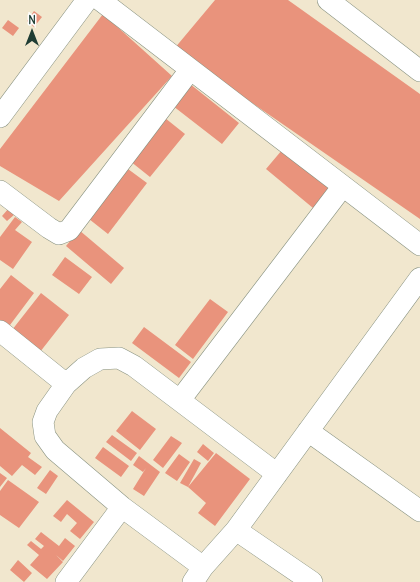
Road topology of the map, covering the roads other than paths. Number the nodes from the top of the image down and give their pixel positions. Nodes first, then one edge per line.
1 (87, 0) edge
2 (100, 0) edge
3 (328, 0) edge
4 (190, 70) junction
5 (420, 71) edge
6 (0, 117) edge
7 (343, 186) junction
8 (0, 191) edge
9 (420, 245) edge
10 (420, 278) edge
11 (0, 331) edge
12 (66, 384) junction
13 (180, 400) junction
14 (308, 432) junction
15 (278, 474) junction
16 (122, 507) junction
17 (420, 511) edge
18 (236, 530) junction
19 (198, 575) edge
20 (66, 582) edge
21 (312, 582) edge

1 - 6 street
2 - 4 street
3 - 5 street
4 - 7 street
4 - 8 street
7 - 9 street
7 - 13 street
10 - 14 street
11 - 12 street
12 - 13 street
12 - 16 street
13 - 15 street
14 - 15 street
14 - 17 street
15 - 18 street
16 - 19 street
16 - 20 street
18 - 19 street
18 - 21 street

